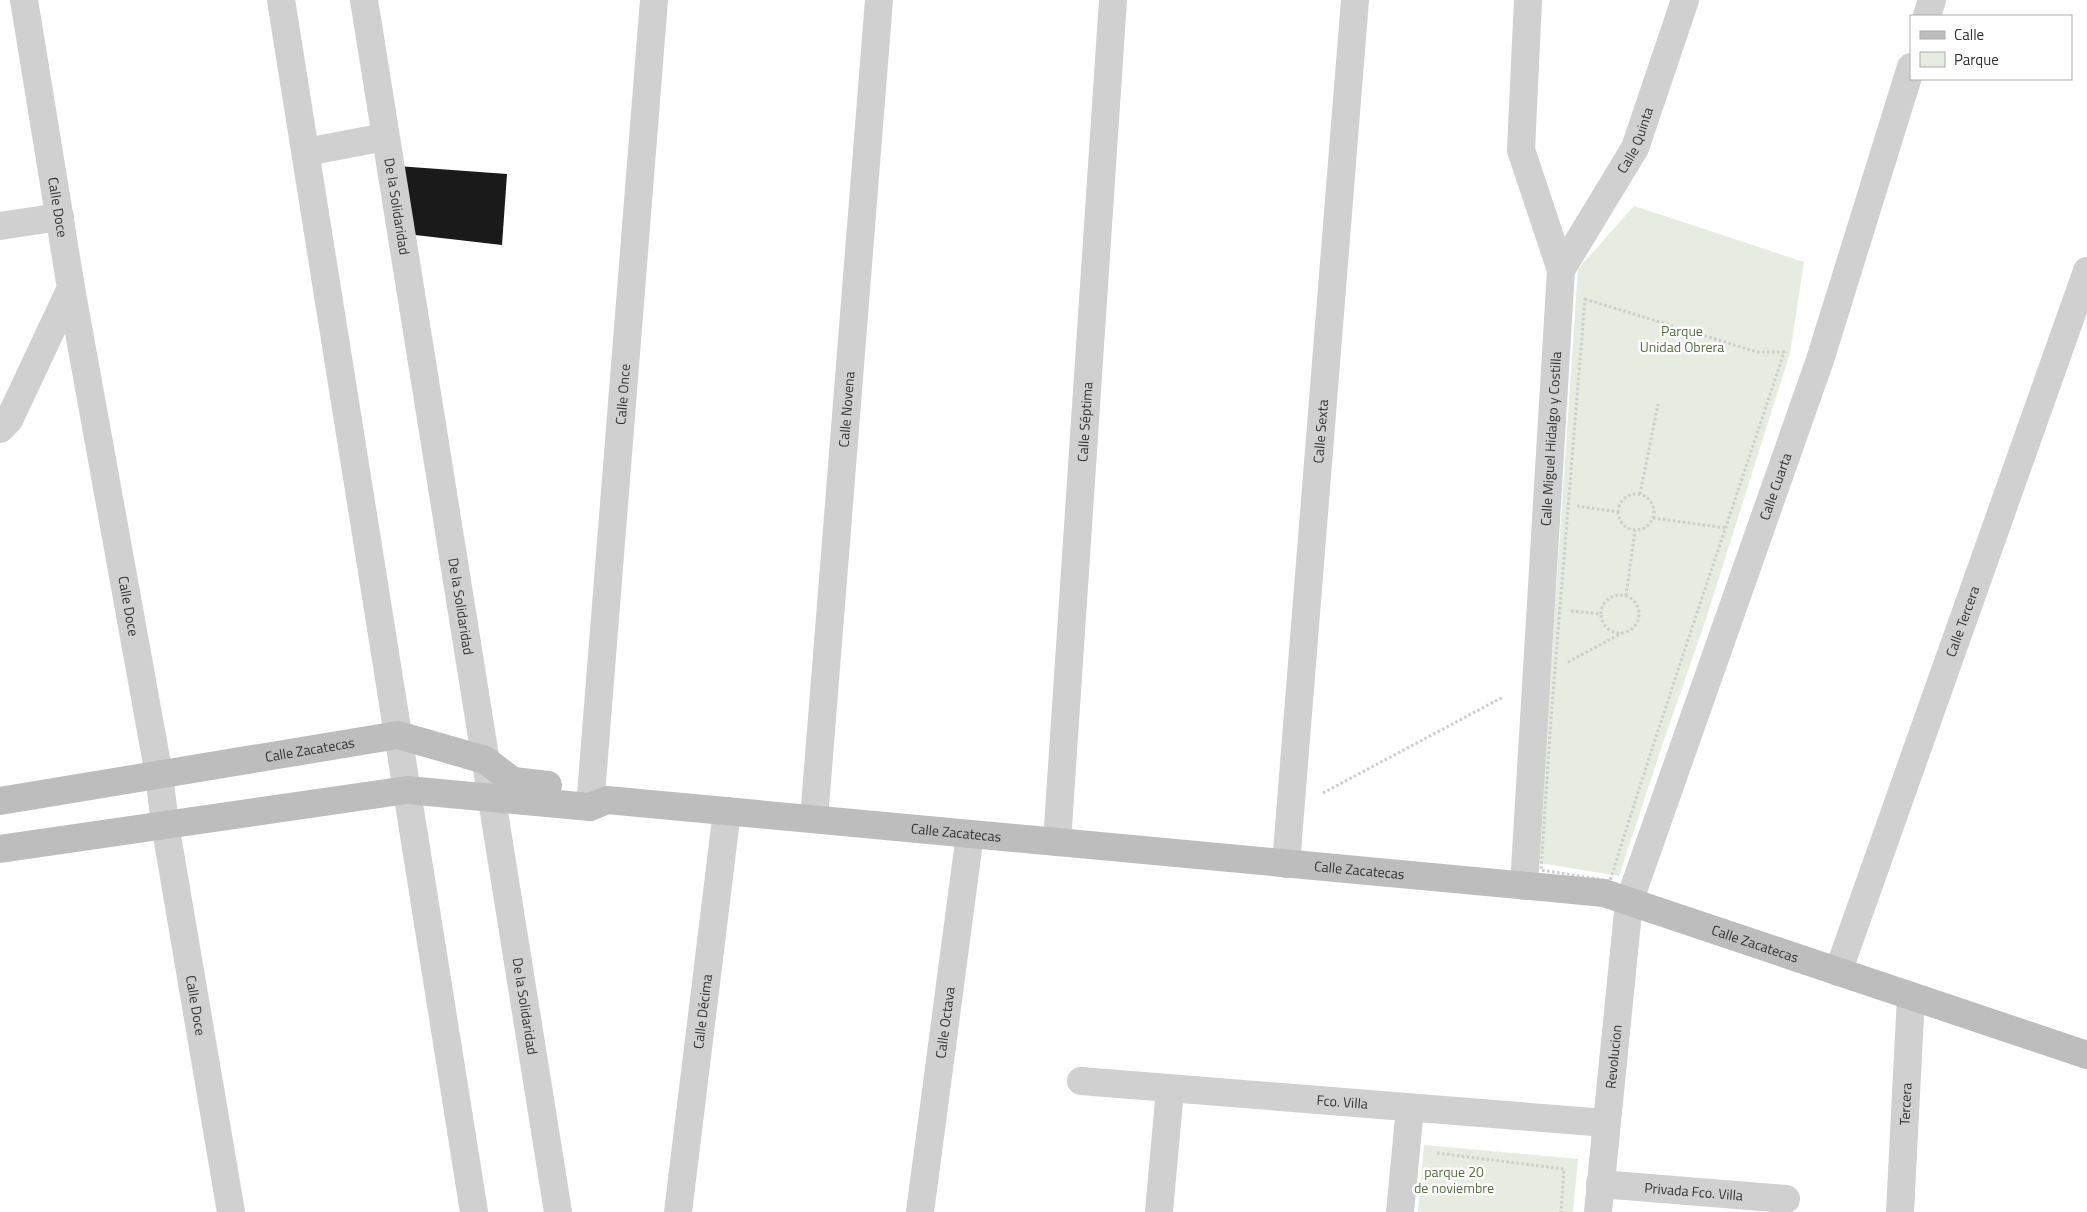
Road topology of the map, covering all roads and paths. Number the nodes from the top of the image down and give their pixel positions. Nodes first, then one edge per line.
1 (24, 0) edge
2 (281, 0) edge
3 (364, 0) edge
4 (654, 0) edge
5 (880, 0) edge
6 (1113, 0) edge
7 (1356, 0) edge
8 (1528, 0) edge
9 (1685, 0) edge
10 (1932, 0) edge
11 (1927, 15) edge
12 (1910, 71) edge
13 (384, 137) junction
14 (306, 152) junction
15 (60, 217) junction
16 (0, 226) edge
17 (1561, 270) junction
18 (2087, 270) edge
19 (71, 288) junction
20 (1658, 404) dead end
21 (0, 429) edge
22 (1640, 494) junction
23 (1569, 504) junction
24 (1618, 512) junction
25 (1653, 518) junction
26 (1726, 528) junction
27 (1635, 530) junction
28 (1626, 596) junction
29 (1560, 610) junction
30 (1601, 614) junction
31 (1622, 633) junction
32 (1553, 670) dead end
33 (1510, 694) dead end
34 (398, 735) junction
35 (486, 760) junction
36 (159, 775) junction
37 (407, 790) junction
38 (1319, 796) dead end
39 (492, 798) junction
40 (596, 799) junction
41 (0, 801) edge
42 (727, 811) junction
43 (814, 819) junction
44 (165, 824) junction
45 (970, 834) junction
46 (1057, 842) junction
47 (0, 849) edge
48 (1286, 864) junction
49 (1524, 886) junction
50 (1629, 902) junction
51 (1838, 972) junction
52 (1911, 996) junction
53 (2087, 1055) edge
54 (1081, 1081) dead end
55 (1170, 1088) junction
56 (1410, 1108) junction
57 (1606, 1123) junction
58 (1432, 1152) dead end
59 (1600, 1184) junction
60 (1786, 1199) dead end
61 (231, 1212) edge
62 (474, 1212) edge
63 (558, 1212) edge
64 (678, 1212) edge
65 (920, 1212) edge
66 (1159, 1212) edge
67 (1400, 1212) edge
68 (1561, 1212) edge
69 (1598, 1212) edge
70 (1900, 1212) edge

1 - 15 street, Calle Doce
2 - 14 street
3 - 13 street, De la Solidaridad
4 - 40 street, Calle Once
5 - 43 street, Calle Novena
6 - 46 street, Calle Séptima
7 - 48 street, Calle Sexta
8 - 17 street, Calle Miguel Hidalgo y Costilla
9 - 17 street, Calle Quinta
10 - 11 street
12 - 50 street, Calle Cuarta
13 - 14 street
13 - 35 street, De la Solidaridad
14 - 34 street
15 - 16 street
15 - 19 street, Calle Doce
17 - 49 street, Calle Miguel Hidalgo y Costilla
18 - 51 street, Calle Tercera
19 - 21 street
19 - 36 street, Calle Doce
20 - 22 path
22 - 24 path
22 - 25 path
23 - 24 path
23 - 26 path
23 - 29 path
24 - 27 path
25 - 26 path
25 - 27 path
26 - 29 path
27 - 28 path
28 - 30 path
28 - 31 path
29 - 30 path
30 - 31 path
31 - 32 path
33 - 38 path
34 - 35 street, Calle Zacatecas
34 - 36 street, Calle Zacatecas
34 - 37 street
35 - 39 street, De la Solidaridad
35 - 40 street, Calle Zacatecas
36 - 41 street, Calle Zacatecas
36 - 44 street, Calle Doce
37 - 39 street, Calle Zacatecas
37 - 44 street, Calle Zacatecas
37 - 62 street
39 - 40 street, Calle Zacatecas
39 - 63 street, De la Solidaridad
40 - 42 street, Calle Zacatecas
42 - 43 street, Calle Zacatecas
42 - 64 street, Calle Décima
43 - 45 street, Calle Zacatecas
44 - 47 street, Calle Zacatecas
44 - 61 street, Calle Doce
45 - 46 street, Calle Zacatecas
45 - 65 street, Calle Octava
46 - 48 street, Calle Zacatecas
48 - 49 street, Calle Zacatecas
49 - 50 street, Calle Zacatecas
50 - 51 street, Calle Zacatecas
50 - 57 street, Revolucion
51 - 52 street, Calle Zacatecas
52 - 53 street, Calle Zacatecas
52 - 70 street, Tercera
54 - 55 street, Fco. Villa
55 - 56 street, Fco. Villa
55 - 66 street
56 - 57 street, Fco. Villa
56 - 67 street
57 - 59 street, Revolucion
58 - 68 path
59 - 60 street, Privada Fco. Villa
59 - 69 street, Revolucion

